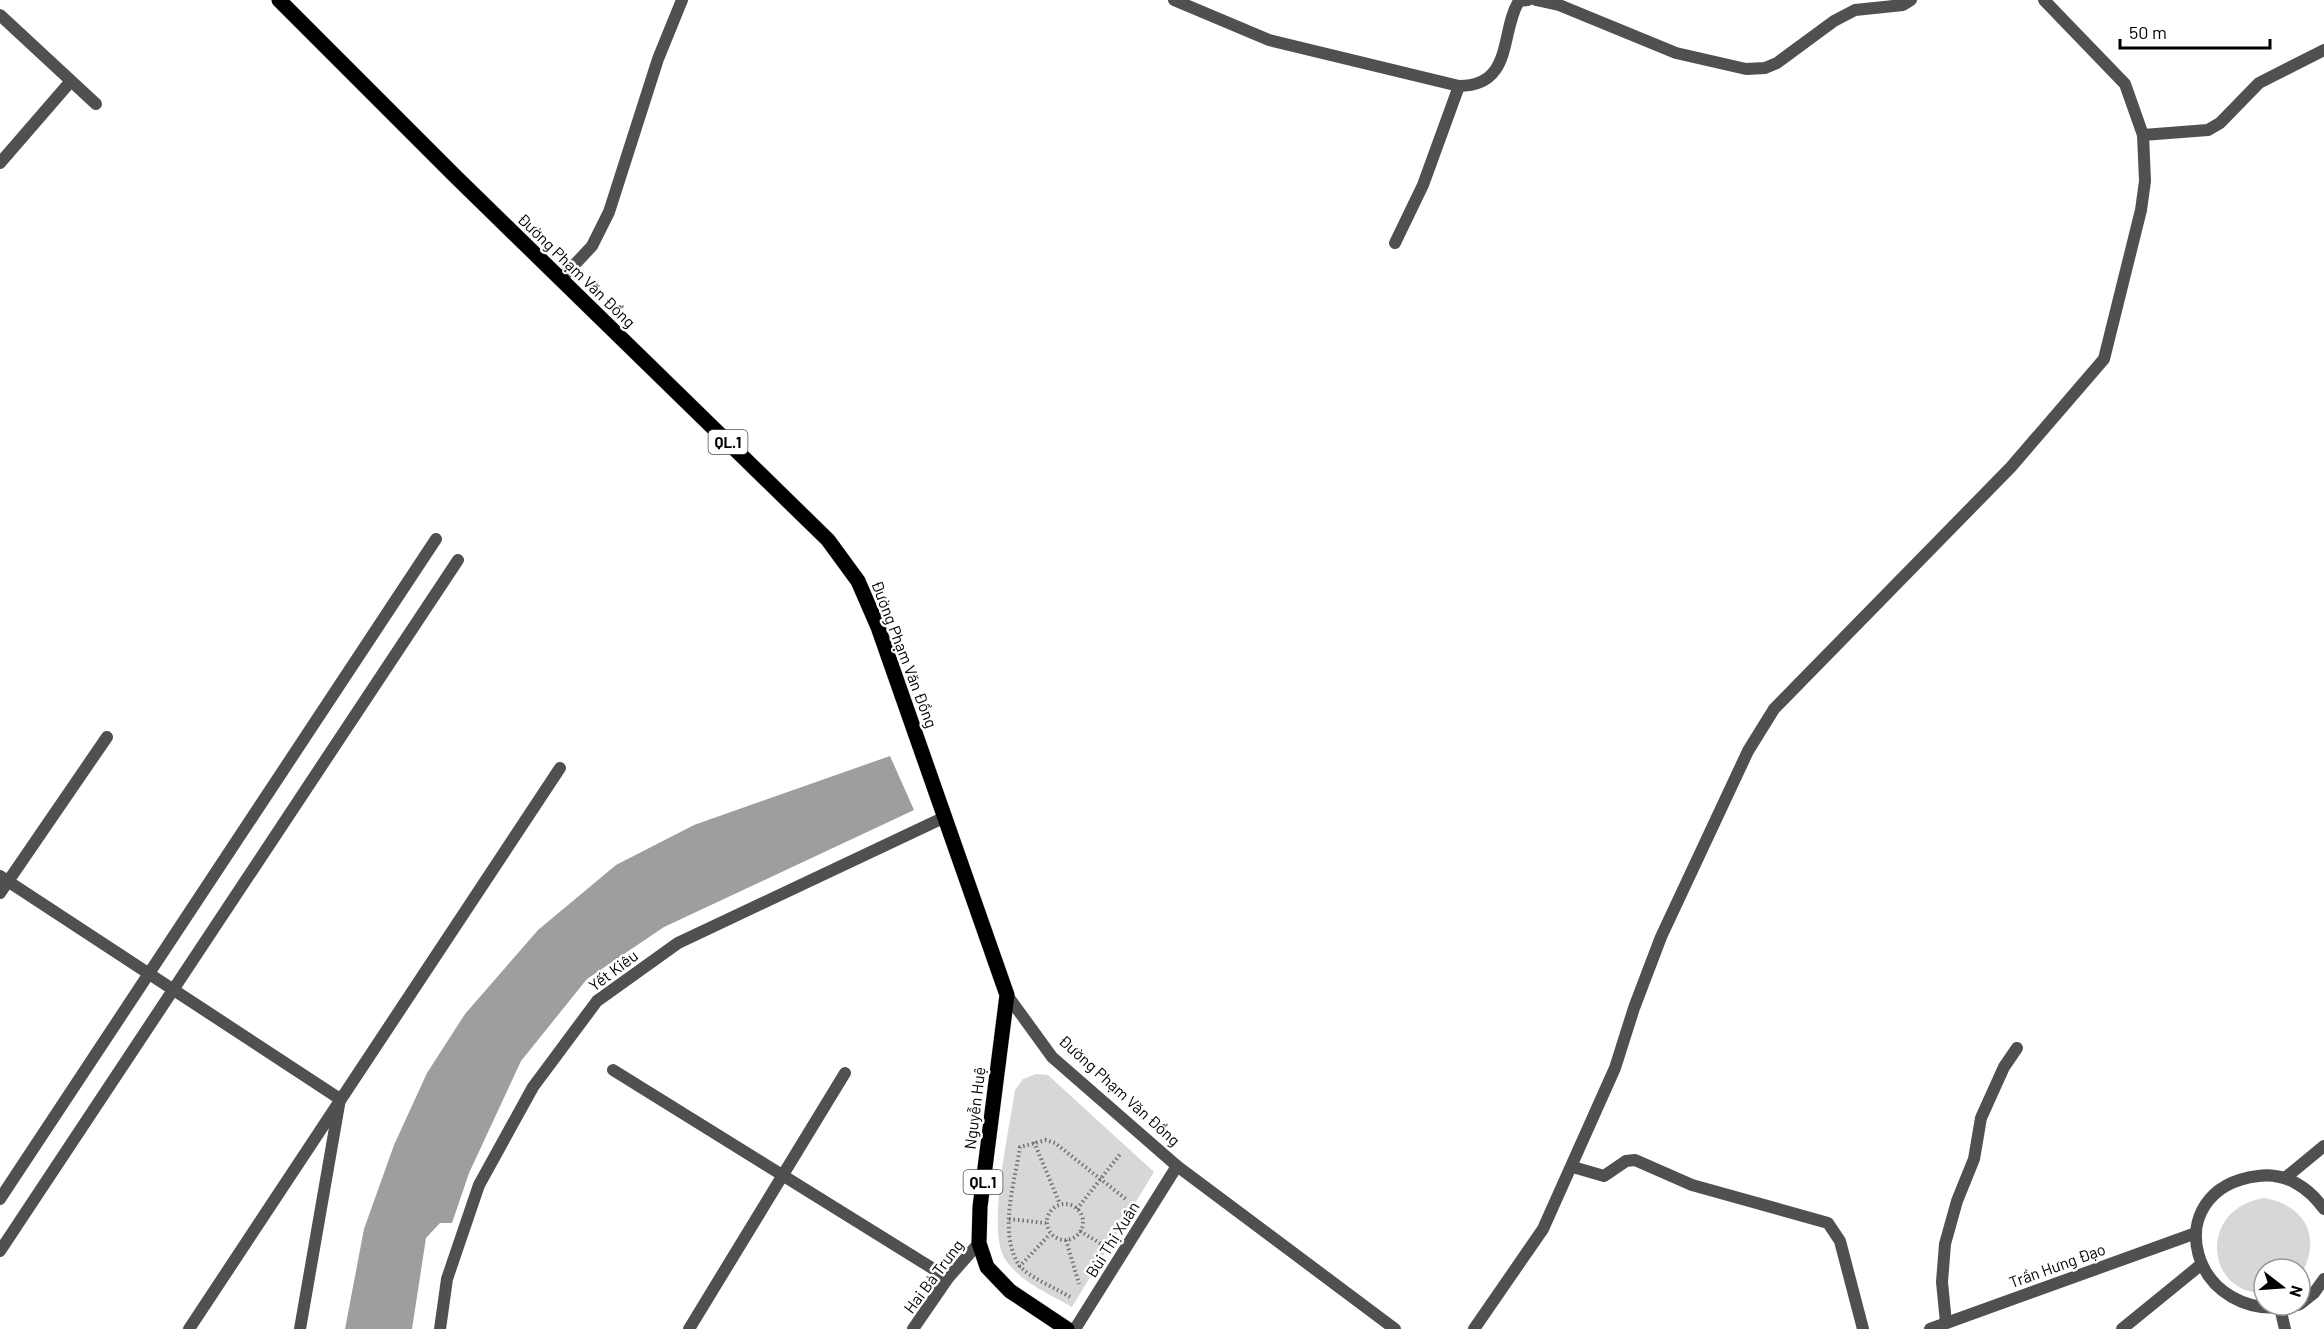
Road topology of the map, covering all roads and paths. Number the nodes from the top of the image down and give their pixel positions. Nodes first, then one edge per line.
1 (279, 0) edge
2 (682, 0) edge
3 (1174, 0) edge
4 (1522, 0) edge
5 (1536, 0) edge
6 (1911, 0) edge
7 (2044, 0) edge
8 (0, 15) edge
9 (2324, 50) edge
10 (71, 81) junction
11 (1459, 86) junction
12 (96, 104) dead end
13 (2143, 135) junction
14 (0, 163) edge
15 (1395, 243) dead end
16 (561, 279) junction
17 (436, 540) dead end
18 (458, 561) dead end
19 (107, 737) dead end
20 (560, 768) dead end
21 (945, 818) junction
22 (4, 879) edge
23 (0, 893) edge
24 (148, 973) junction
25 (174, 990) junction
26 (1007, 995) junction
27 (2017, 1048) dead end
28 (613, 1070) dead end
29 (845, 1073) dead end
30 (340, 1099) junction
31 (1034, 1142) junction
32 (2324, 1146) edge
33 (1120, 1153) dead end
34 (1177, 1166) junction
35 (1573, 1167) junction
36 (783, 1175) junction
37 (1101, 1178) junction
38 (2285, 1178) junction
39 (0, 1199) edge
40 (1127, 1200) dead end
41 (1060, 1204) junction
42 (1077, 1209) junction
43 (2324, 1209) edge
44 (1009, 1219) junction
45 (1046, 1223) junction
46 (1080, 1232) junction
47 (2196, 1233) junction
48 (1050, 1234) junction
49 (1066, 1240) junction
50 (979, 1242) junction
51 (1103, 1245) dead end
52 (0, 1251) edge
53 (1019, 1267) junction
54 (2198, 1267) junction
55 (948, 1278) junction
56 (2324, 1279) edge
57 (1079, 1284) dead end
58 (2312, 1294) edge
59 (1070, 1297) dead end
60 (2252, 1312) edge
61 (1946, 1323) junction
62 (189, 1329) edge
63 (300, 1329) edge
64 (440, 1329) edge
65 (689, 1329) edge
66 (913, 1329) edge
67 (1067, 1329) edge
68 (1075, 1329) edge
69 (1395, 1329) edge
70 (1474, 1329) edge
71 (1863, 1329) edge
72 (1930, 1329) edge
73 (2122, 1329) edge

1 - 16 main road, Đường Phạm Văn Đồng / QL.1
2 - 16 street
3 - 11 street
4 - 11 street
5 - 6 street
7 - 13 street
8 - 10 street
9 - 13 street
10 - 12 street
10 - 14 street
11 - 15 street
13 - 35 street
16 - 21 main road, Đường Phạm Văn Đồng / QL.1
17 - 24 street
18 - 25 street
19 - 22 street
20 - 30 street
21 - 26 main road, Đường Phạm Văn Đồng / QL.1
21 - 64 street, Yết Kiêu
22 - 23 street
22 - 24 street
24 - 25 street
24 - 39 street
25 - 30 street
25 - 52 street
26 - 34 street, Đường Phạm Văn Đồng
26 - 50 main road, Nguyễn Huệ / QL.1
27 - 61 street
28 - 36 street
29 - 36 street
30 - 62 street
30 - 63 street
31 - 37 path
31 - 41 path
31 - 44 path
32 - 38 street
33 - 37 path
34 - 68 street, Bùi Thị Xuân
34 - 69 street, Đường Phạm Văn Đồng
35 - 70 street
35 - 71 street
36 - 55 street
36 - 65 street
37 - 40 path
37 - 42 path
38 - 43 street
38 - 47 street
41 - 42 path
41 - 45 path
42 - 46 path
44 - 45 path
44 - 53 path
45 - 48 path
46 - 49 path
46 - 51 path
47 - 54 street
47 - 61 street, Trần Hưng Đạo
48 - 49 path
48 - 53 path
49 - 57 path
50 - 55 street, Hai Bà Trưng
50 - 67 main road, Nguyễn Huệ / QL.1
53 - 59 path
54 - 60 street
54 - 73 street
55 - 66 street, Hai Bà Trưng
56 - 58 street
61 - 72 street, Trần Hưng Đạo

